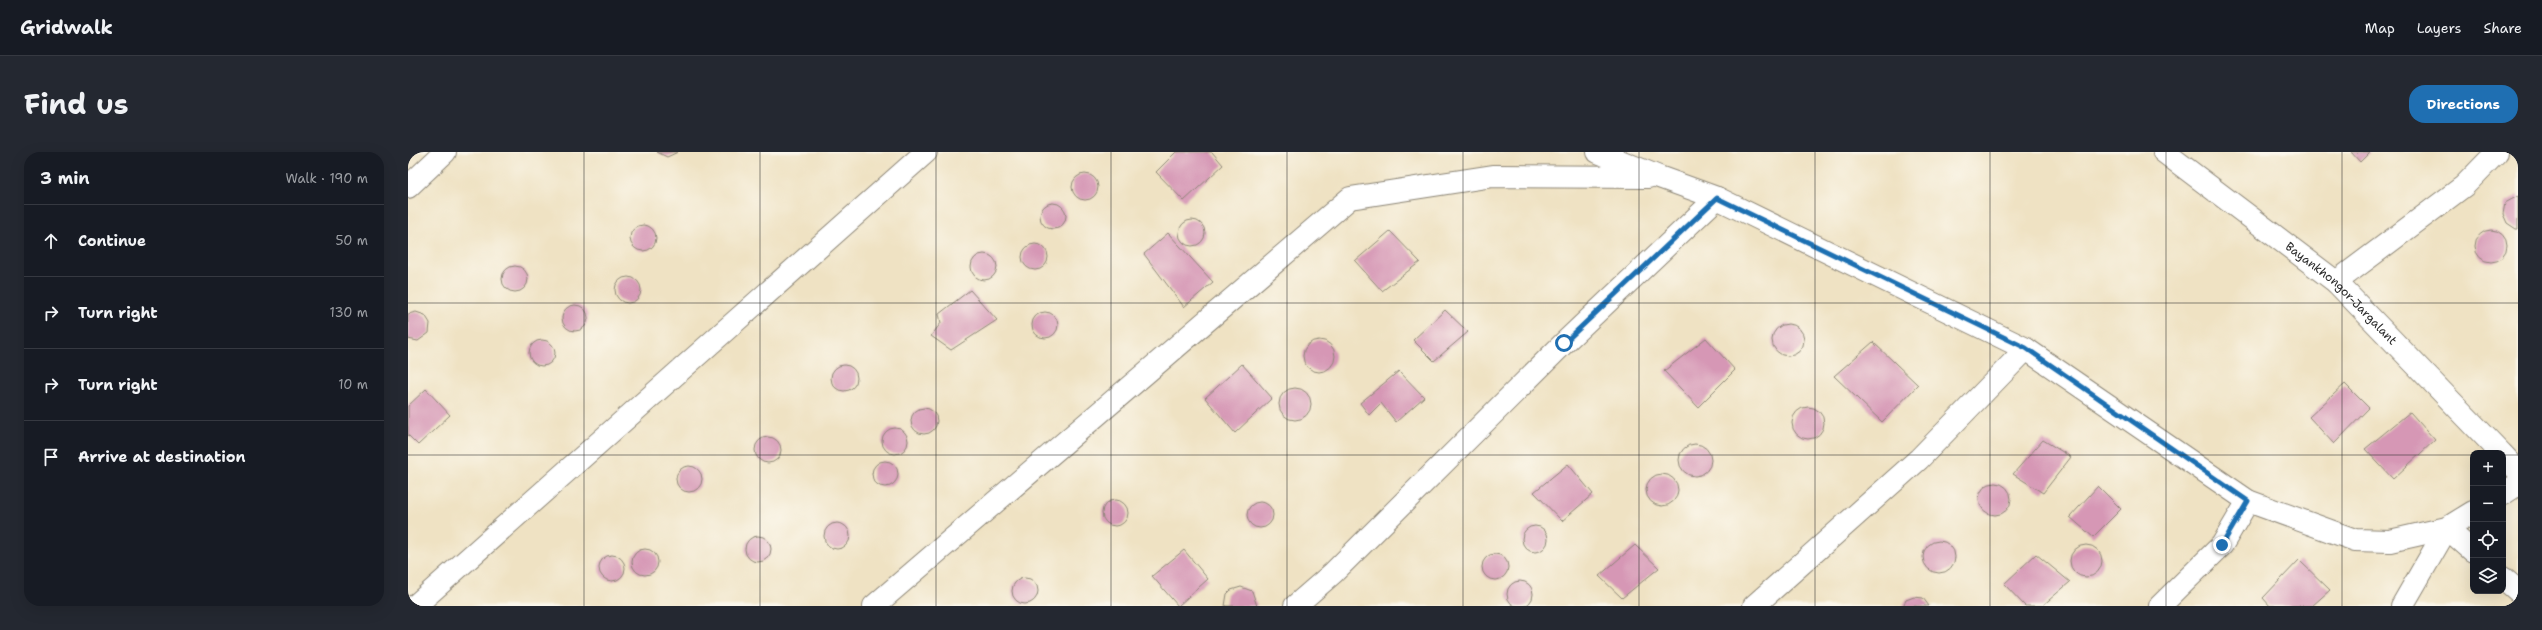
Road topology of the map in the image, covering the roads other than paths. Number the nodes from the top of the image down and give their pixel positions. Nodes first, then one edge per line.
1 (445, 152) edge
2 (926, 152) edge
3 (1598, 152) edge
4 (2164, 152) edge
5 (2497, 152) edge
6 (1659, 177) junction
7 (408, 187) edge
8 (1717, 198) junction
9 (2336, 282) junction
10 (2026, 348) junction
11 (2498, 450) edge
12 (2506, 458) edge
13 (2518, 471) edge
14 (2518, 484) edge
15 (2506, 492) edge
16 (2248, 501) junction
17 (2470, 514) edge
18 (2447, 528) junction
19 (2470, 548) edge
20 (2506, 581) edge
21 (2518, 591) edge
22 (415, 606) edge
23 (874, 606) edge
24 (1295, 606) edge
25 (1754, 606) edge
26 (2160, 606) edge
27 (2402, 606) edge

1 - 7 street
2 - 22 street
3 - 6 street
4 - 9 street, Bayankhongor-Jargalant
5 - 9 street
6 - 8 street
6 - 23 street
8 - 10 street
8 - 24 street
9 - 11 street, Bayankhongor-Jargalant
10 - 16 street
10 - 25 street
12 - 13 street, Bayankhongor-Jargalant
14 - 15 street
16 - 18 street
16 - 26 street
17 - 18 street
18 - 19 street
18 - 27 street
20 - 21 street

